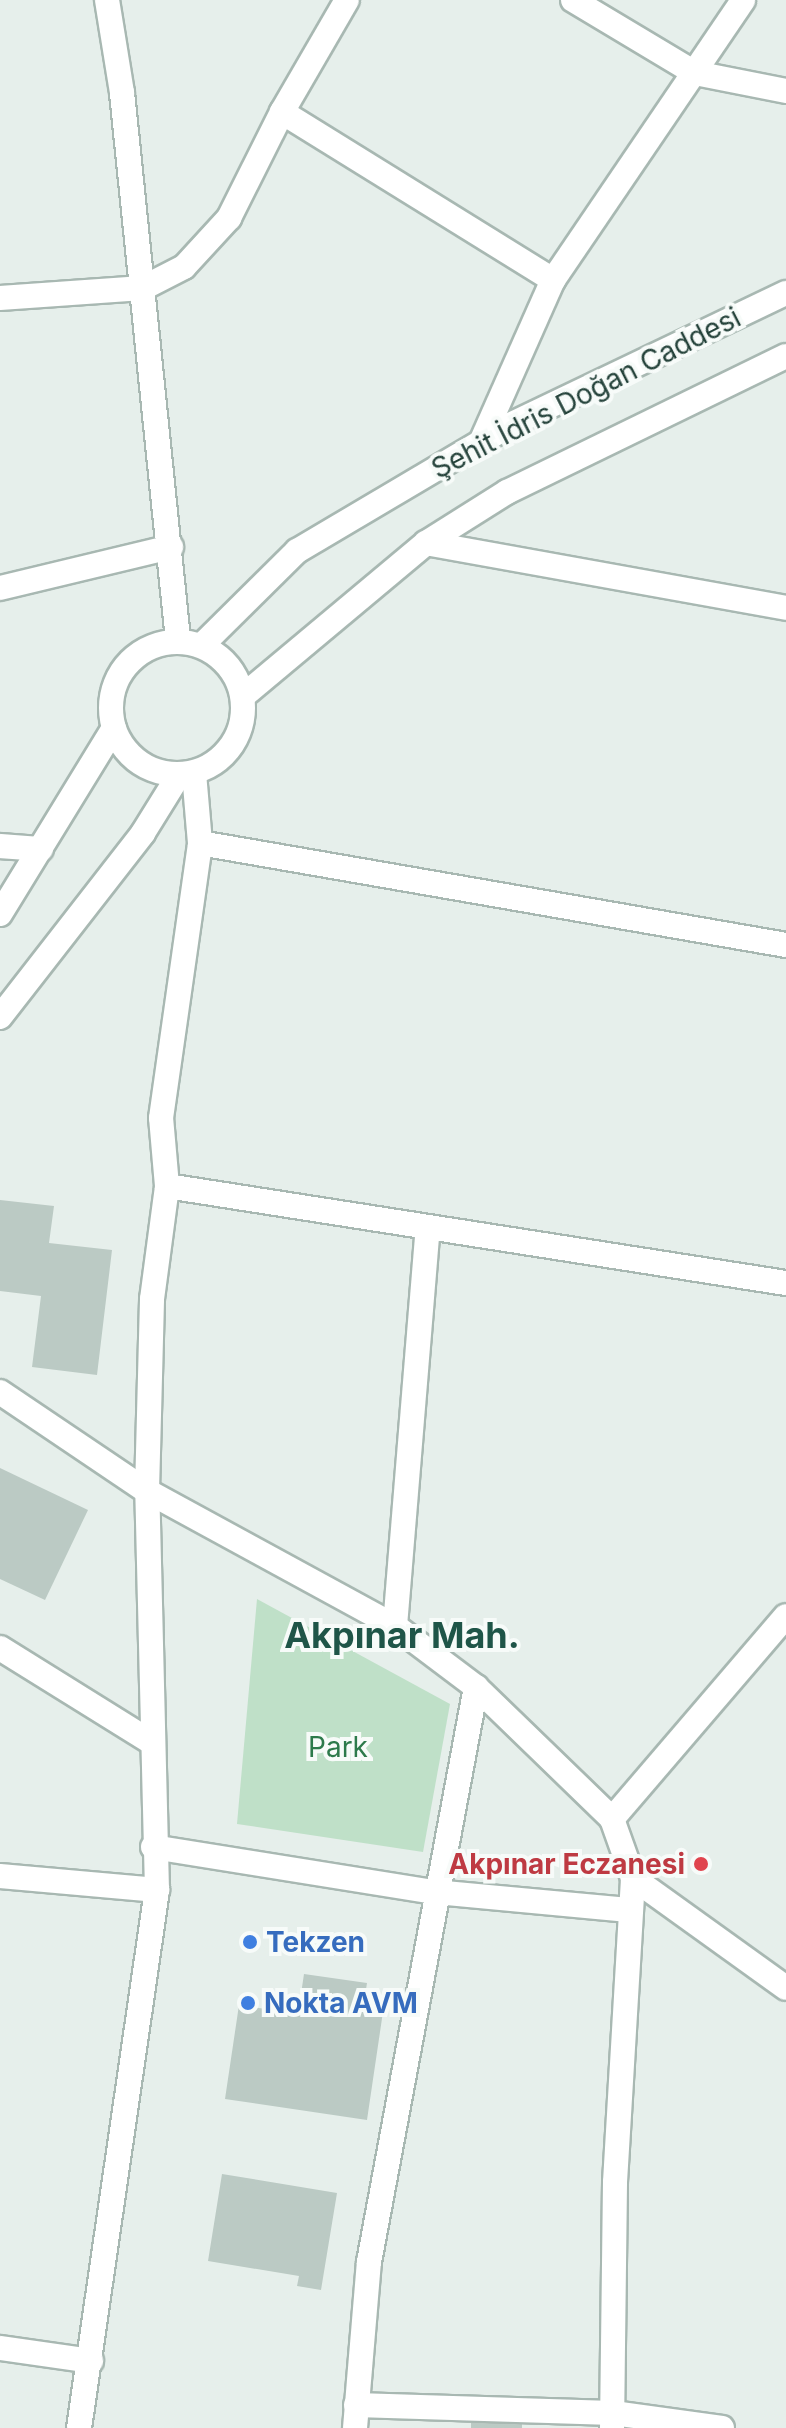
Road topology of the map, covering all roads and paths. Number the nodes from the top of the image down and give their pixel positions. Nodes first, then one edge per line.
1 (107, 0) edge
2 (347, 0) edge
3 (573, 0) edge
4 (743, 0) edge
5 (695, 73) junction
6 (786, 91) edge
7 (282, 112) junction
8 (553, 280) junction
9 (143, 288) junction
10 (786, 293) edge
11 (0, 298) edge
12 (786, 356) edge
13 (482, 440) junction
14 (426, 543) junction
15 (171, 547) junction
16 (0, 588) edge
17 (786, 608) edge
18 (190, 643) junction
19 (243, 696) junction
20 (114, 728) junction
21 (186, 774) junction
22 (200, 843) junction
23 (0, 846) edge
24 (41, 849) junction
25 (0, 914) edge
26 (786, 945) edge
27 (0, 1017) edge
28 (167, 1186) junction
29 (428, 1228) junction
30 (786, 1283) edge
31 (0, 1392) edge
32 (147, 1491) junction
33 (786, 1616) edge
34 (395, 1626) junction
35 (0, 1648) edge
36 (476, 1687) junction
37 (151, 1742) junction
38 (612, 1819) junction
39 (153, 1847) junction
40 (0, 1876) edge
41 (633, 1878) junction
42 (157, 1890) junction
43 (435, 1892) junction
44 (630, 1910) junction
45 (786, 1988) edge
46 (0, 2348) edge
47 (91, 2361) junction
48 (356, 2416) edge
49 (612, 2420) edge
50 (79, 2428) edge
51 (722, 2428) edge

1 - 9 street
2 - 7 street
3 - 5 street
4 - 5 street
5 - 6 street
5 - 8 street
7 - 8 street
7 - 9 street
8 - 13 street
9 - 11 street
9 - 15 street
10 - 13 street, Şehit İdris Doğan Caddesi
12 - 14 street, Şehit İdris Doğan Caddesi
13 - 18 street, Şehit İdris Doğan Caddesi
14 - 17 street
14 - 19 street, Şehit İdris Doğan Caddesi
15 - 16 street
15 - 18 street
18 - 19 street
18 - 20 street
19 - 21 street
20 - 21 street
20 - 24 street
21 - 22 street
21 - 27 street
22 - 26 street
22 - 28 street
23 - 24 street
24 - 25 street
28 - 29 street
28 - 32 street
29 - 30 street
29 - 34 street
31 - 32 street
32 - 34 street
32 - 37 street
33 - 38 street
34 - 36 street
35 - 37 street
36 - 38 street
36 - 43 street
37 - 39 street
38 - 41 street
39 - 42 street
39 - 43 street
40 - 42 street
41 - 44 street
41 - 45 street
42 - 47 street
43 - 44 street
43 - 48 street
44 - 49 street
46 - 47 street
47 - 50 street
48 - 49 street
49 - 51 street

